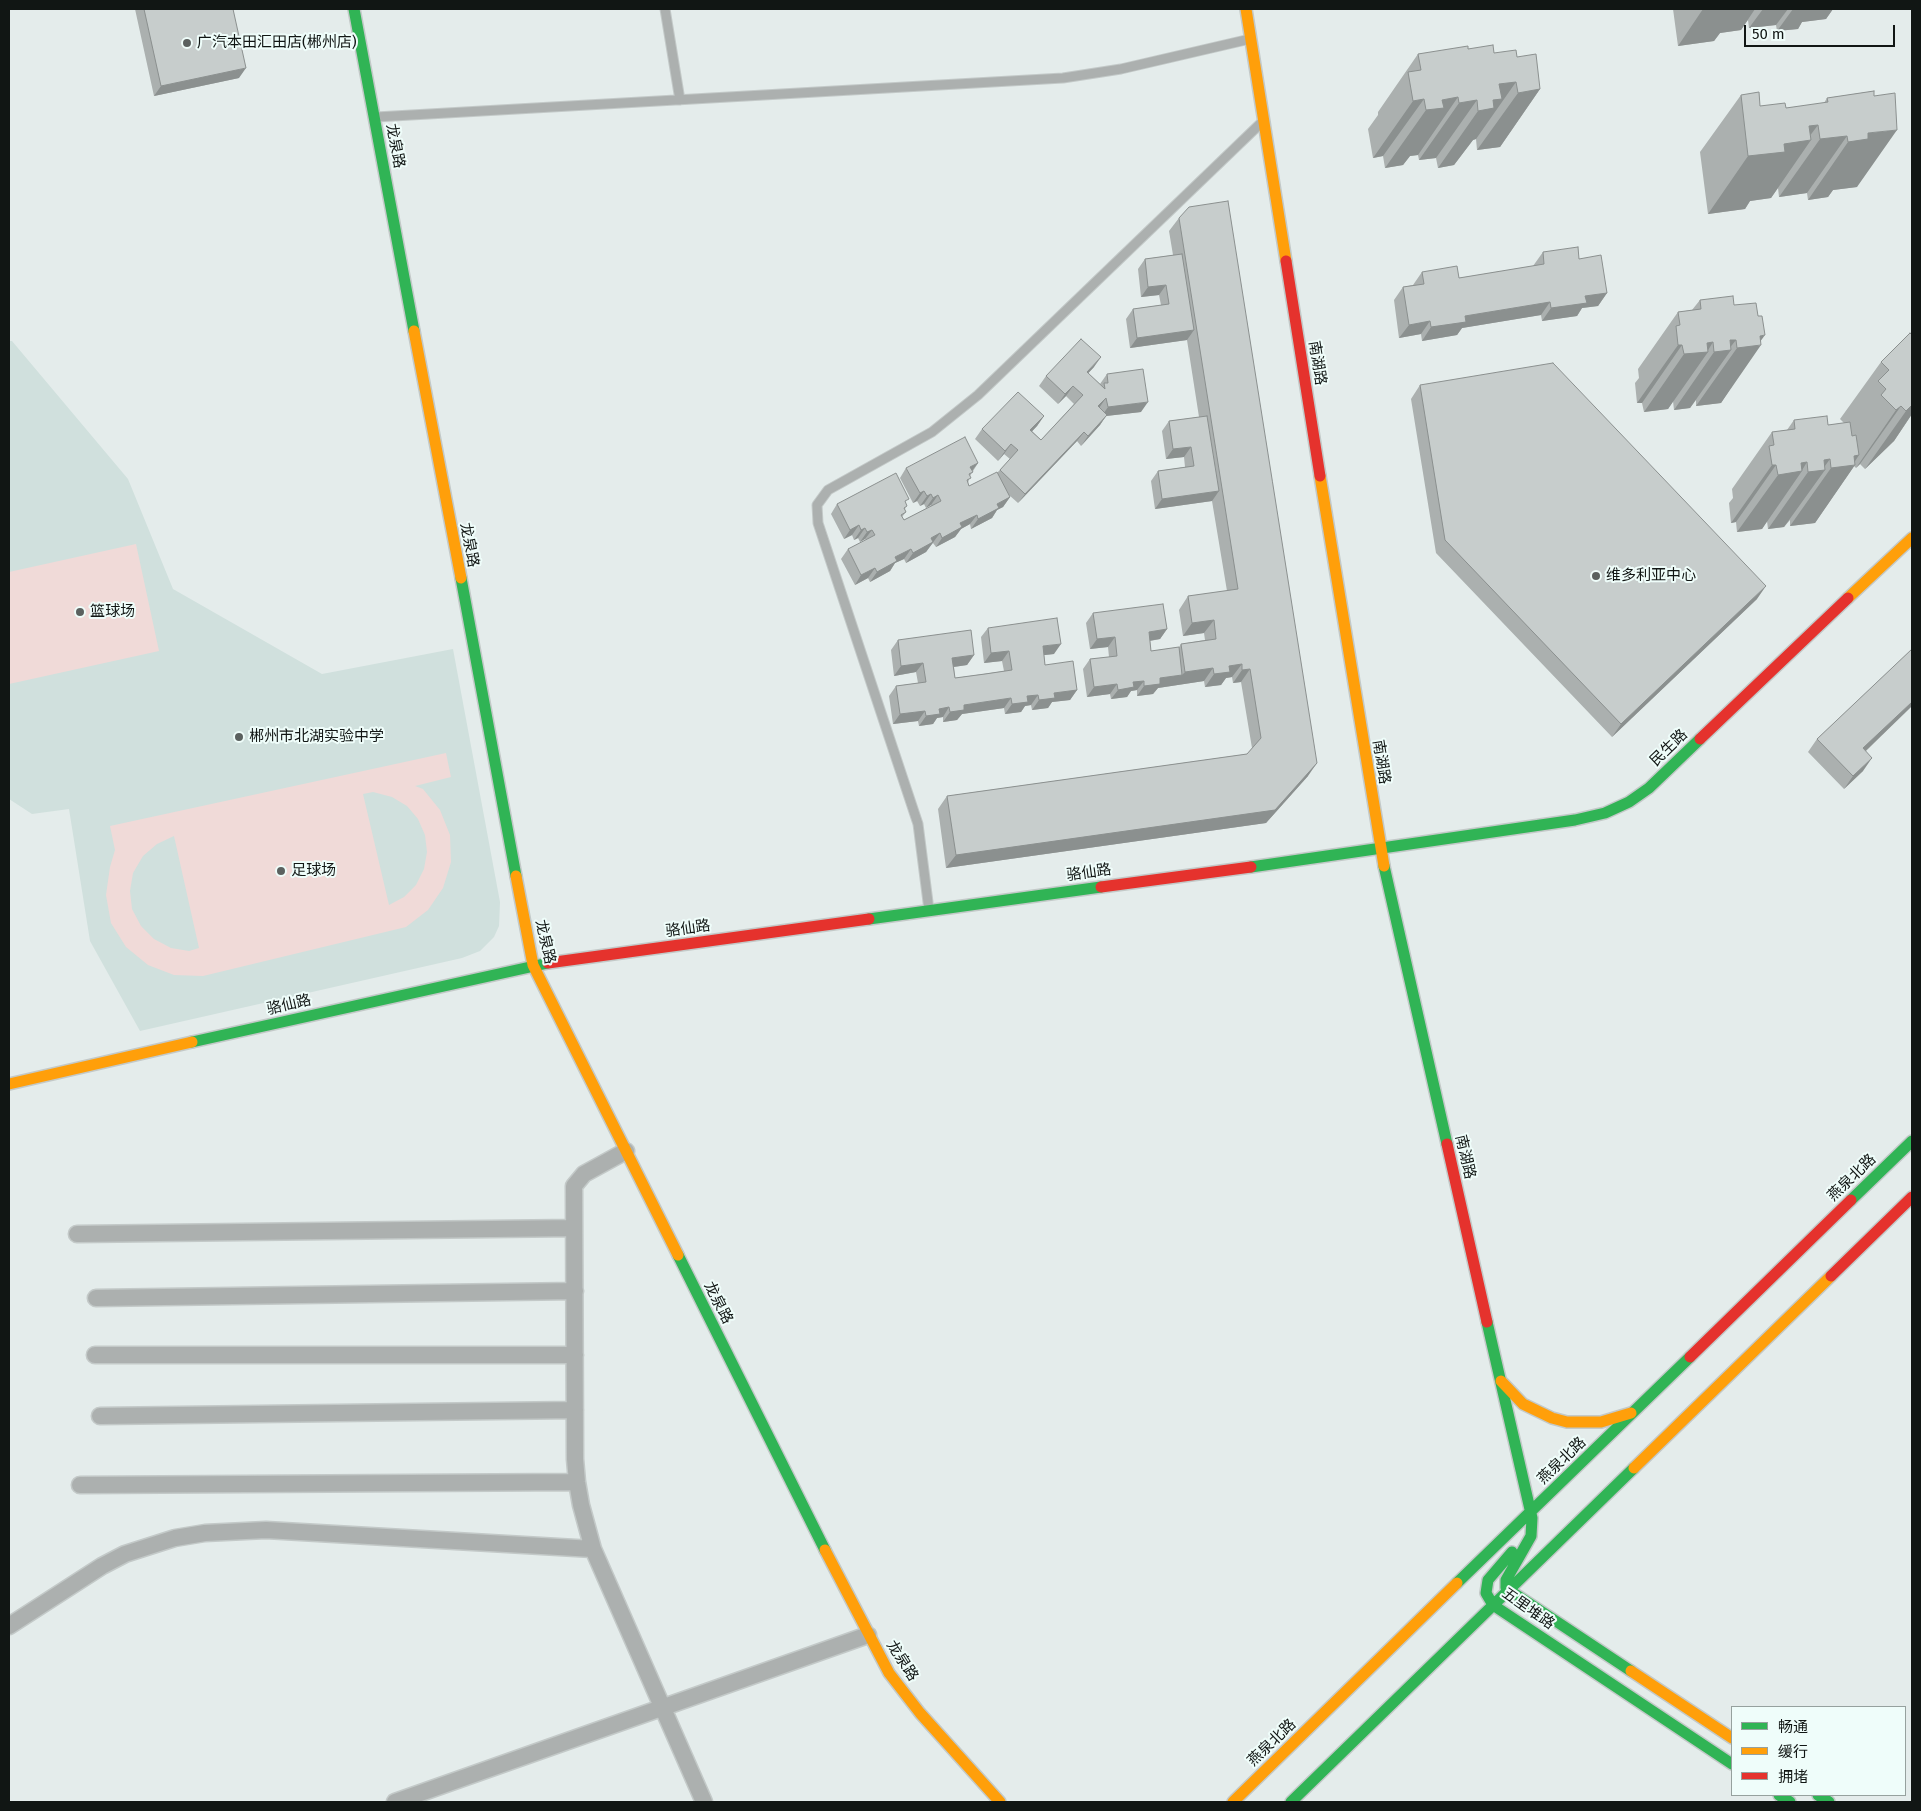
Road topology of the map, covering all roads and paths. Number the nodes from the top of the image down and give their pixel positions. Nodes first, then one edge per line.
1 (354, 9) edge
2 (665, 9) edge
3 (1246, 9) edge
4 (1250, 39) junction
5 (680, 100) junction
6 (374, 118) junction
7 (1263, 121) junction
8 (1912, 538) edge
9 (1380, 848) junction
10 (929, 911) junction
11 (533, 965) junction
12 (9, 1084) edge
13 (1912, 1141) edge
14 (626, 1152) junction
15 (1912, 1197) edge
16 (574, 1228) junction
17 (77, 1234) dead end
18 (575, 1292) junction
19 (96, 1298) dead end
20 (95, 1355) dead end
21 (575, 1355) junction
22 (1501, 1381) junction
23 (575, 1410) junction
24 (1634, 1412) junction
25 (100, 1416) dead end
26 (577, 1482) junction
27 (80, 1485) dead end
28 (1531, 1512) junction
29 (593, 1549) junction
30 (1508, 1591) junction
31 (1493, 1605) junction
32 (9, 1626) edge
33 (868, 1635) junction
34 (663, 1708) junction
35 (1731, 1737) edge
36 (1731, 1763) edge
37 (395, 1802) edge
38 (704, 1802) edge
39 (1000, 1802) edge
40 (1233, 1802) edge
41 (1291, 1802) edge

1 - 6 main road, 龙泉路
2 - 5 lane
3 - 4 main road, 南湖路
4 - 5 lane
4 - 7 main road, 南湖路
5 - 6 lane
6 - 11 main road, 龙泉路
7 - 9 main road, 南湖路
7 - 10 lane
8 - 9 main road, 民生路
9 - 10 main road, 骆仙路
9 - 22 main road, 南湖路
10 - 11 main road, 骆仙路
11 - 12 main road, 骆仙路
11 - 14 main road, 龙泉路
13 - 24 main road, 燕泉北路
14 - 16 street
14 - 33 main road, 龙泉路
15 - 30 main road
16 - 17 street
16 - 18 street
18 - 19 street
18 - 21 street
20 - 21 street
21 - 23 street
22 - 24 main road
22 - 28 main road, 南湖路
23 - 25 street
23 - 26 street
24 - 28 main road, 燕泉北路
26 - 27 street
26 - 29 street
28 - 30 main road, 五里堆路
28 - 31 main road, 五里堆路
28 - 40 main road, 燕泉北路
29 - 32 street
29 - 34 street
30 - 31 main road
30 - 35 main road, 五里堆路
31 - 36 main road, 五里堆路
31 - 41 main road
33 - 34 street
33 - 39 main road, 龙泉路
34 - 37 street
34 - 38 street

